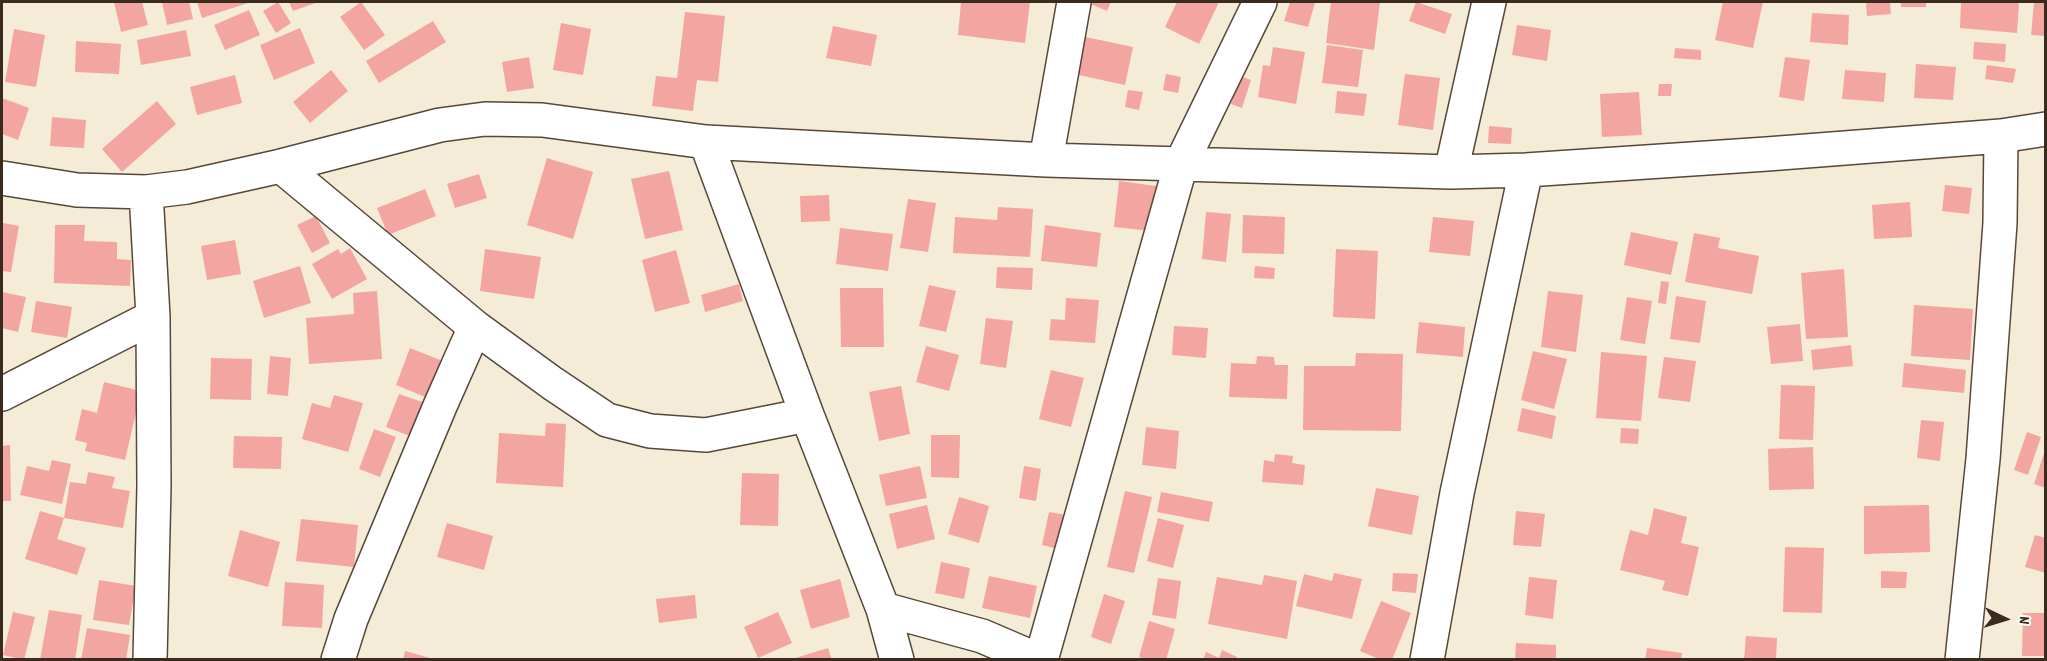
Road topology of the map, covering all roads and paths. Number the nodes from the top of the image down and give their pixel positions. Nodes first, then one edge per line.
1 (1074, 2) edge
2 (1260, 2) edge
3 (1489, 2) edge
4 (2046, 129) edge
5 (2001, 136) junction
6 (706, 142) junction
7 (1046, 160) junction
8 (1181, 164) junction
9 (281, 166) junction
10 (1526, 171) junction
11 (1451, 172) junction
12 (2, 178) edge
13 (146, 192) junction
14 (153, 317) junction
15 (475, 327) junction
16 (2, 394) edge
17 (807, 415) junction
18 (883, 609) junction
19 (150, 660) edge
20 (338, 660) edge
21 (897, 660) edge
22 (1040, 660) edge
23 (1427, 660) edge
24 (1962, 660) edge

1 - 7 street
2 - 8 street
3 - 11 street
4 - 5 street
5 - 10 street
5 - 24 street
6 - 7 street
6 - 9 street
6 - 17 street
7 - 8 street
8 - 11 street
8 - 22 street
9 - 13 street
9 - 15 street
10 - 11 street
10 - 23 street
12 - 13 street
13 - 14 street
14 - 16 street
14 - 19 street
15 - 17 street
15 - 20 street
17 - 18 street
18 - 21 street
18 - 22 street

